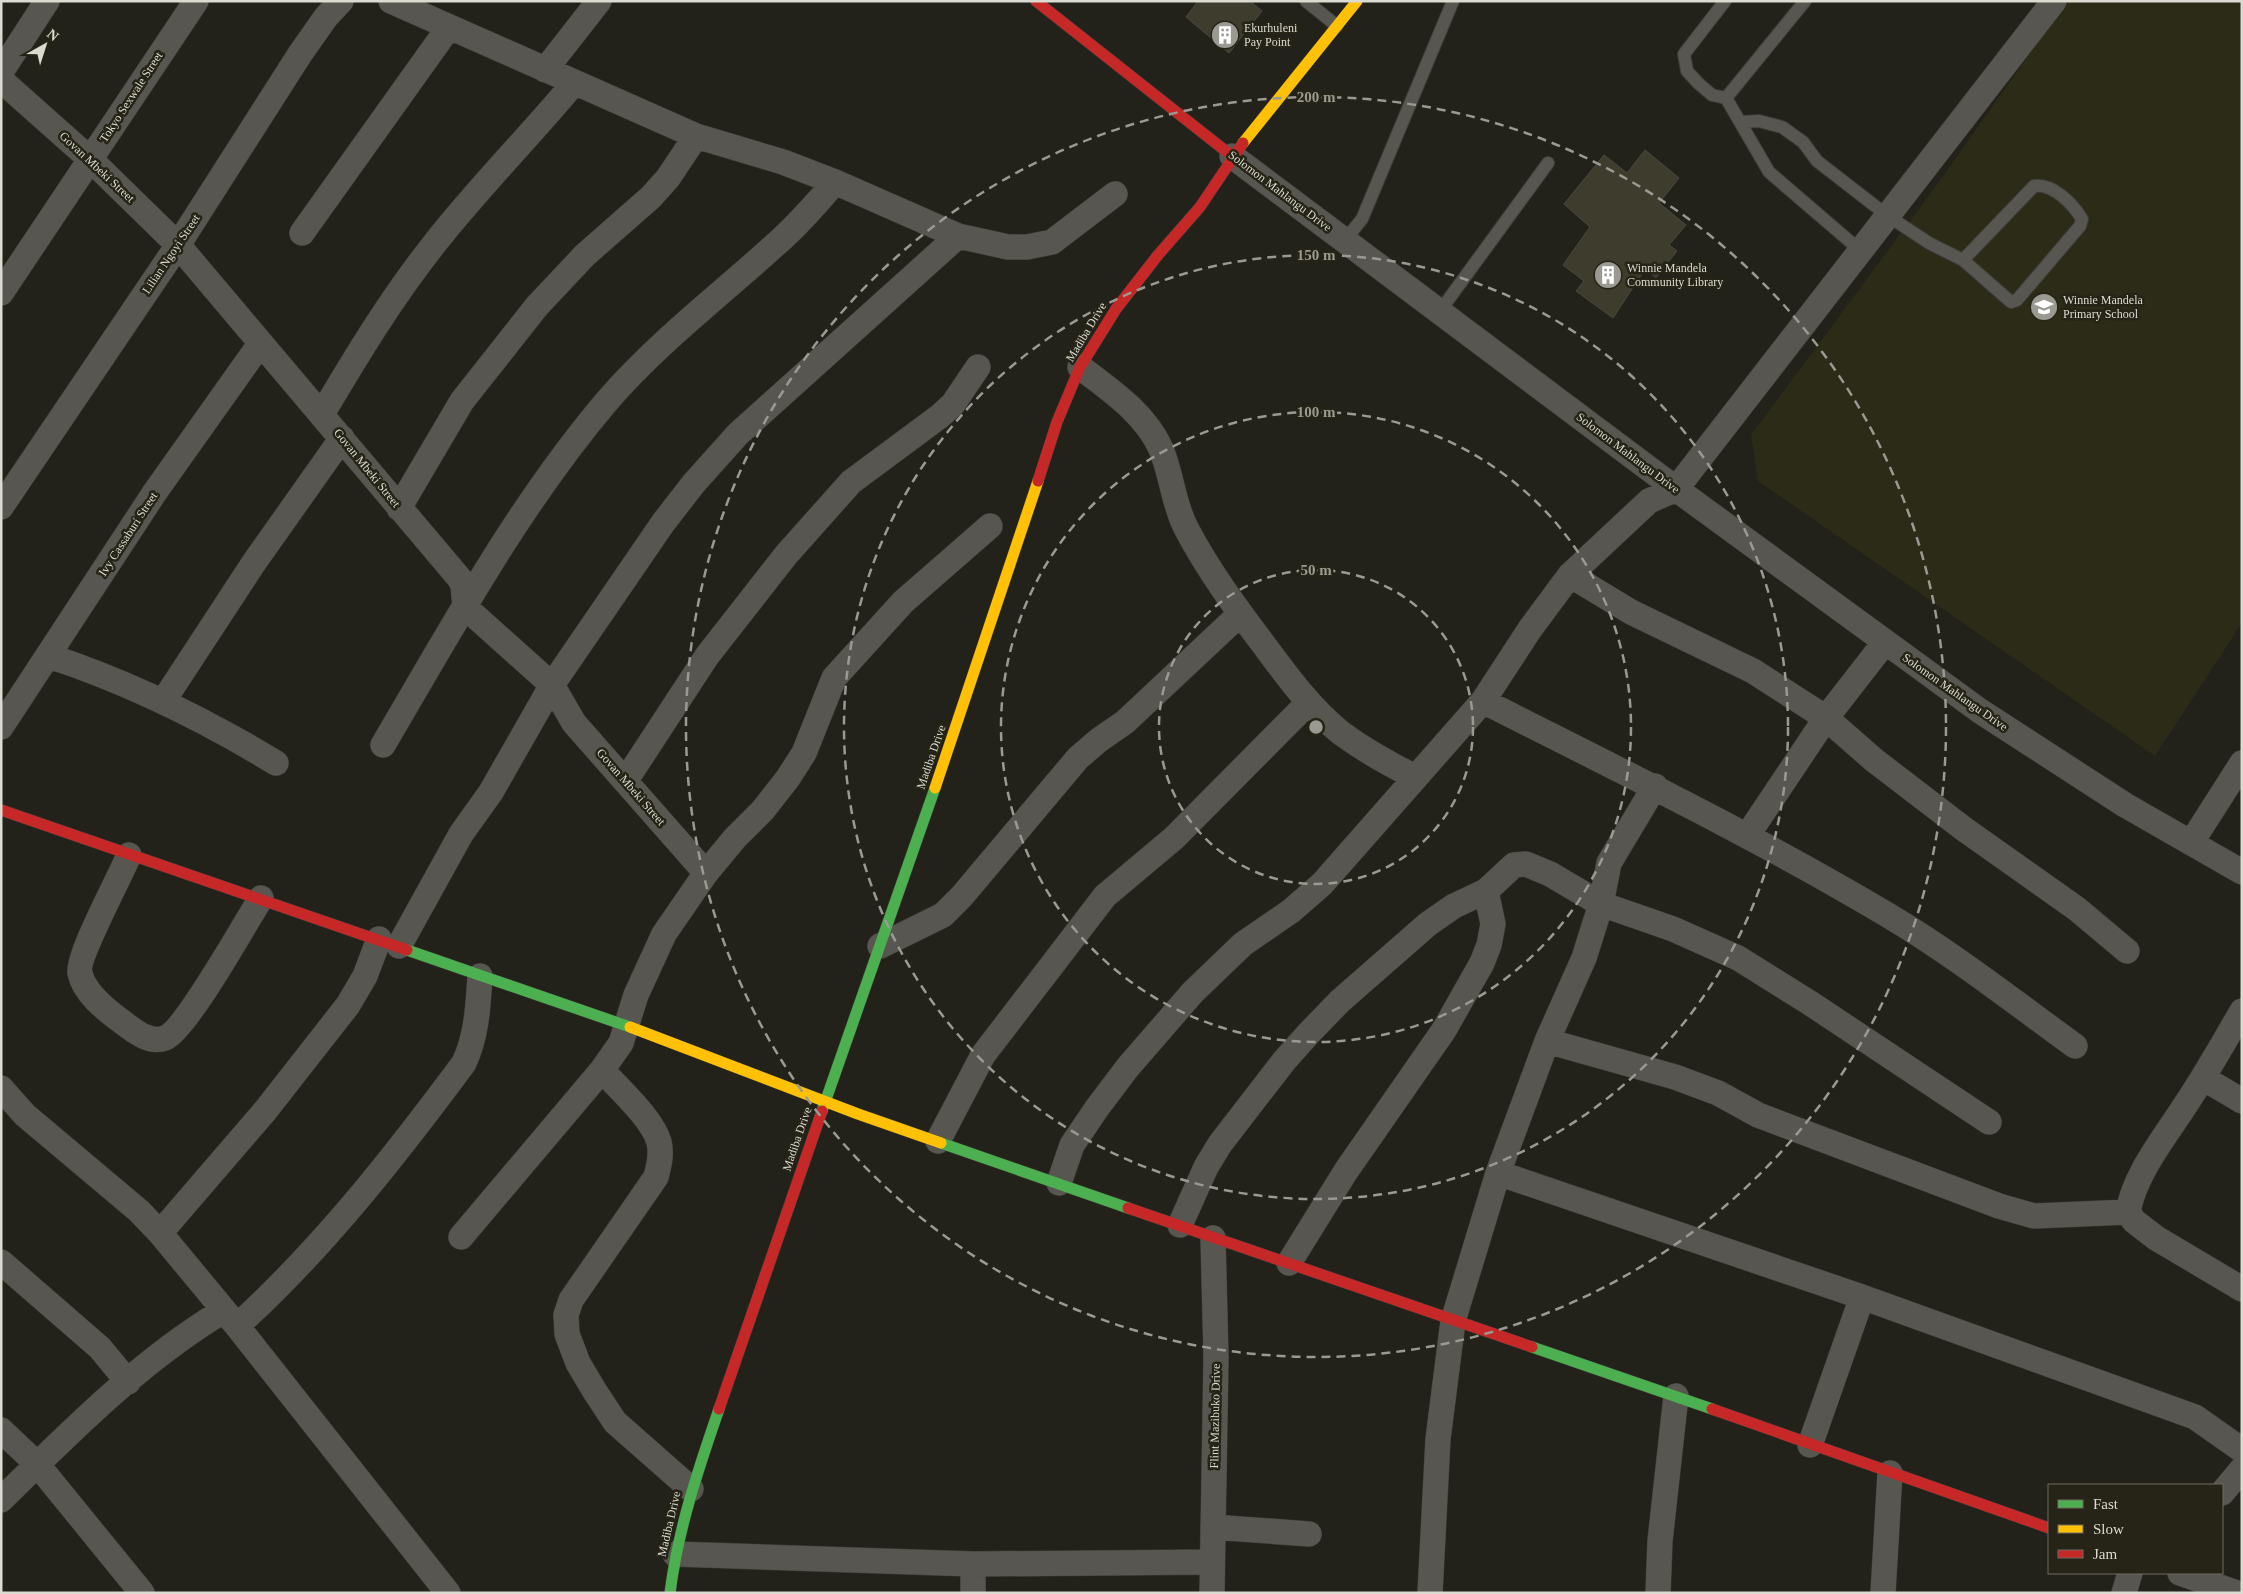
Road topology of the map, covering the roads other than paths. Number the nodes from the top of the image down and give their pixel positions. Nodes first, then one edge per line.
1 (47, 1) edge
2 (196, 1) edge
3 (341, 1) edge
4 (391, 1) edge
5 (599, 1) edge
6 (1036, 1) edge
7 (1306, 1) edge
8 (1356, 1) edge
9 (1453, 1) edge
10 (1724, 1) edge
11 (1805, 1) edge
12 (2054, 1) edge
13 (1337, 26) junction
14 (449, 27) junction
15 (545, 70) junction
16 (1, 72) edge
17 (1, 80) edge
18 (574, 83) junction
19 (1726, 98) junction
20 (1741, 122) junction
21 (696, 136) junction
22 (1232, 156) junction
23 (90, 160) junction
24 (1548, 163) dead end
25 (835, 182) junction
26 (1115, 194) dead end
27 (1888, 216) junction
28 (302, 233) dead end
29 (958, 236) junction
30 (1345, 240) junction
31 (178, 245) junction
32 (1861, 251) junction
33 (1962, 260) junction
34 (1, 294) edge
35 (1440, 311) junction
36 (260, 344) junction
37 (978, 367) dead end
38 (1080, 367) junction
39 (322, 414) junction
40 (342, 438) junction
41 (1676, 490) junction
42 (1, 507) edge
43 (399, 508) junction
44 (990, 526) dead end
45 (1570, 575) junction
46 (465, 607) junction
47 (1240, 614) junction
48 (1885, 642) junction
49 (49, 656) junction
50 (552, 685) junction
51 (164, 700) junction
52 (1483, 701) junction
53 (1309, 702) junction
54 (1826, 718) junction
55 (1, 727) edge
56 (383, 745) dead end
57 (276, 763) dead end
58 (2242, 763) edge
59 (1415, 777) junction
60 (626, 780) junction
61 (1655, 786) junction
62 (1, 810) edge
63 (1747, 836) junction
64 (2192, 843) junction
65 (130, 855) junction
66 (2242, 872) edge
67 (706, 873) junction
68 (1486, 891) junction
69 (261, 898) junction
70 (1601, 904) junction
71 (389, 942) junction
72 (880, 946) junction
73 (2128, 951) dead end
74 (480, 976) junction
75 (2242, 1011) edge
76 (627, 1027) junction
77 (1547, 1041) junction
78 (2075, 1046) dead end
79 (602, 1070) junction
80 (2203, 1078) junction
81 (1, 1088) edge
82 (2242, 1101) edge
83 (825, 1102) junction
84 (1989, 1122) dead end
85 (938, 1141) junction
86 (1498, 1173) junction
87 (1059, 1182) junction
88 (2128, 1212) junction
89 (1180, 1225) junction
90 (160, 1233) junction
91 (461, 1238) dead end
92 (1213, 1238) junction
93 (1, 1262) edge
94 (1289, 1263) junction
95 (2242, 1289) edge
96 (1862, 1297) junction
97 (230, 1319) junction
98 (1453, 1321) junction
99 (128, 1382) junction
100 (1676, 1396) junction
101 (1, 1430) edge
102 (1810, 1445) junction
103 (2242, 1450) edge
104 (37, 1464) junction
105 (2242, 1469) edge
106 (1890, 1473) junction
107 (691, 1489) junction
108 (2223, 1492) edge
109 (1, 1500) edge
110 (1213, 1527) junction
111 (2048, 1528) edge
112 (1309, 1534) dead end
113 (675, 1554) junction
114 (1212, 1562) junction
115 (973, 1564) junction
116 (2130, 1574) edge
117 (2183, 1574) edge
118 (1217, 1592) edge
119 (142, 1593) edge
120 (448, 1593) edge
121 (670, 1593) edge
122 (973, 1593) edge
123 (1430, 1593) edge
124 (1658, 1593) edge
125 (1883, 1593) edge
126 (2124, 1593) edge
127 (2237, 1593) edge

1 - 16 street
2 - 23 street, Tokyo Sexwale Street
3 - 31 street, Lilian Ngoyi Street
4 - 14 street
5 - 15 street
6 - 22 street, Solomon Mahlangu Drive
7 - 13 lane
8 - 13 street, Madiba Drive
9 - 30 lane
10 - 19 lane
11 - 19 lane
12 - 27 street
13 - 22 street, Madiba Drive
14 - 15 street
14 - 28 street
15 - 18 street
17 - 23 street, Govan Mbeki Street
18 - 21 street
18 - 39 street
19 - 20 lane
20 - 27 lane
20 - 32 lane
21 - 25 street
21 - 43 street
22 - 30 street, Solomon Mahlangu Drive
22 - 38 street, Madiba Drive
23 - 31 street, Govan Mbeki Street
23 - 34 street, Tokyo Sexwale Street
24 - 35 lane
25 - 29 street
25 - 46 street
26 - 29 street
27 - 32 street
27 - 33 lane
29 - 50 street
30 - 35 street, Solomon Mahlangu Drive
31 - 36 street, Govan Mbeki Street
31 - 42 street, Lilian Ngoyi Street
32 - 41 street
33 - 33 lane
35 - 41 street, Solomon Mahlangu Drive
36 - 39 street, Govan Mbeki Street
36 - 49 street, Ivy Cassaburi Street
37 - 60 street
38 - 47 street
38 - 72 street, Madiba Drive
39 - 40 street, Govan Mbeki Street
40 - 43 street, Govan Mbeki Street
40 - 51 street
41 - 45 street
41 - 48 street, Solomon Mahlangu Drive
43 - 46 street, Govan Mbeki Street
44 - 67 street
45 - 52 street
45 - 54 street
46 - 50 street, Govan Mbeki Street
46 - 56 street
47 - 53 street
47 - 72 street
48 - 54 street
48 - 64 street, Solomon Mahlangu Drive
49 - 51 street
49 - 55 street, Ivy Cassaburi Street
50 - 60 street, Govan Mbeki Street
50 - 71 street
51 - 57 street
52 - 59 street
52 - 61 street
53 - 59 street
53 - 85 street
54 - 63 street
54 - 73 street
58 - 64 street
59 - 87 street
60 - 67 street, Govan Mbeki Street
61 - 63 street
61 - 70 street
62 - 65 street
63 - 78 street
64 - 66 street, Solomon Mahlangu Drive
65 - 69 street
65 - 69 street
67 - 76 street
68 - 70 street
68 - 89 street
68 - 94 street
69 - 71 street
70 - 77 street
70 - 84 street
71 - 74 street
71 - 90 street
72 - 83 street, Madiba Drive
74 - 76 street
74 - 97 street
75 - 80 street
76 - 79 street
76 - 83 street
77 - 86 street
77 - 88 street
79 - 91 street
79 - 107 street
80 - 82 street
80 - 88 street
81 - 90 street
83 - 85 street
83 - 107 street, Madiba Drive
85 - 87 street
86 - 96 street
86 - 98 street
87 - 89 street
88 - 95 street
89 - 92 street
90 - 97 street
92 - 94 street
92 - 110 street, Flint Mazibuko Drive
93 - 99 street
94 - 98 street
96 - 102 street
96 - 103 street
97 - 99 street
97 - 120 street
98 - 100 street
98 - 123 street
99 - 104 street
100 - 102 street
100 - 124 street
101 - 104 street
102 - 106 street
104 - 109 street
104 - 119 street
105 - 108 street
106 - 111 street
106 - 125 street
107 - 113 street, Madiba Drive
110 - 112 street
110 - 114 street, Flint Mazibuko Drive
113 - 115 street
113 - 121 street, Madiba Drive
114 - 115 street
114 - 118 street, Flint Mazibuko Drive
115 - 122 street
116 - 126 street
117 - 127 street

